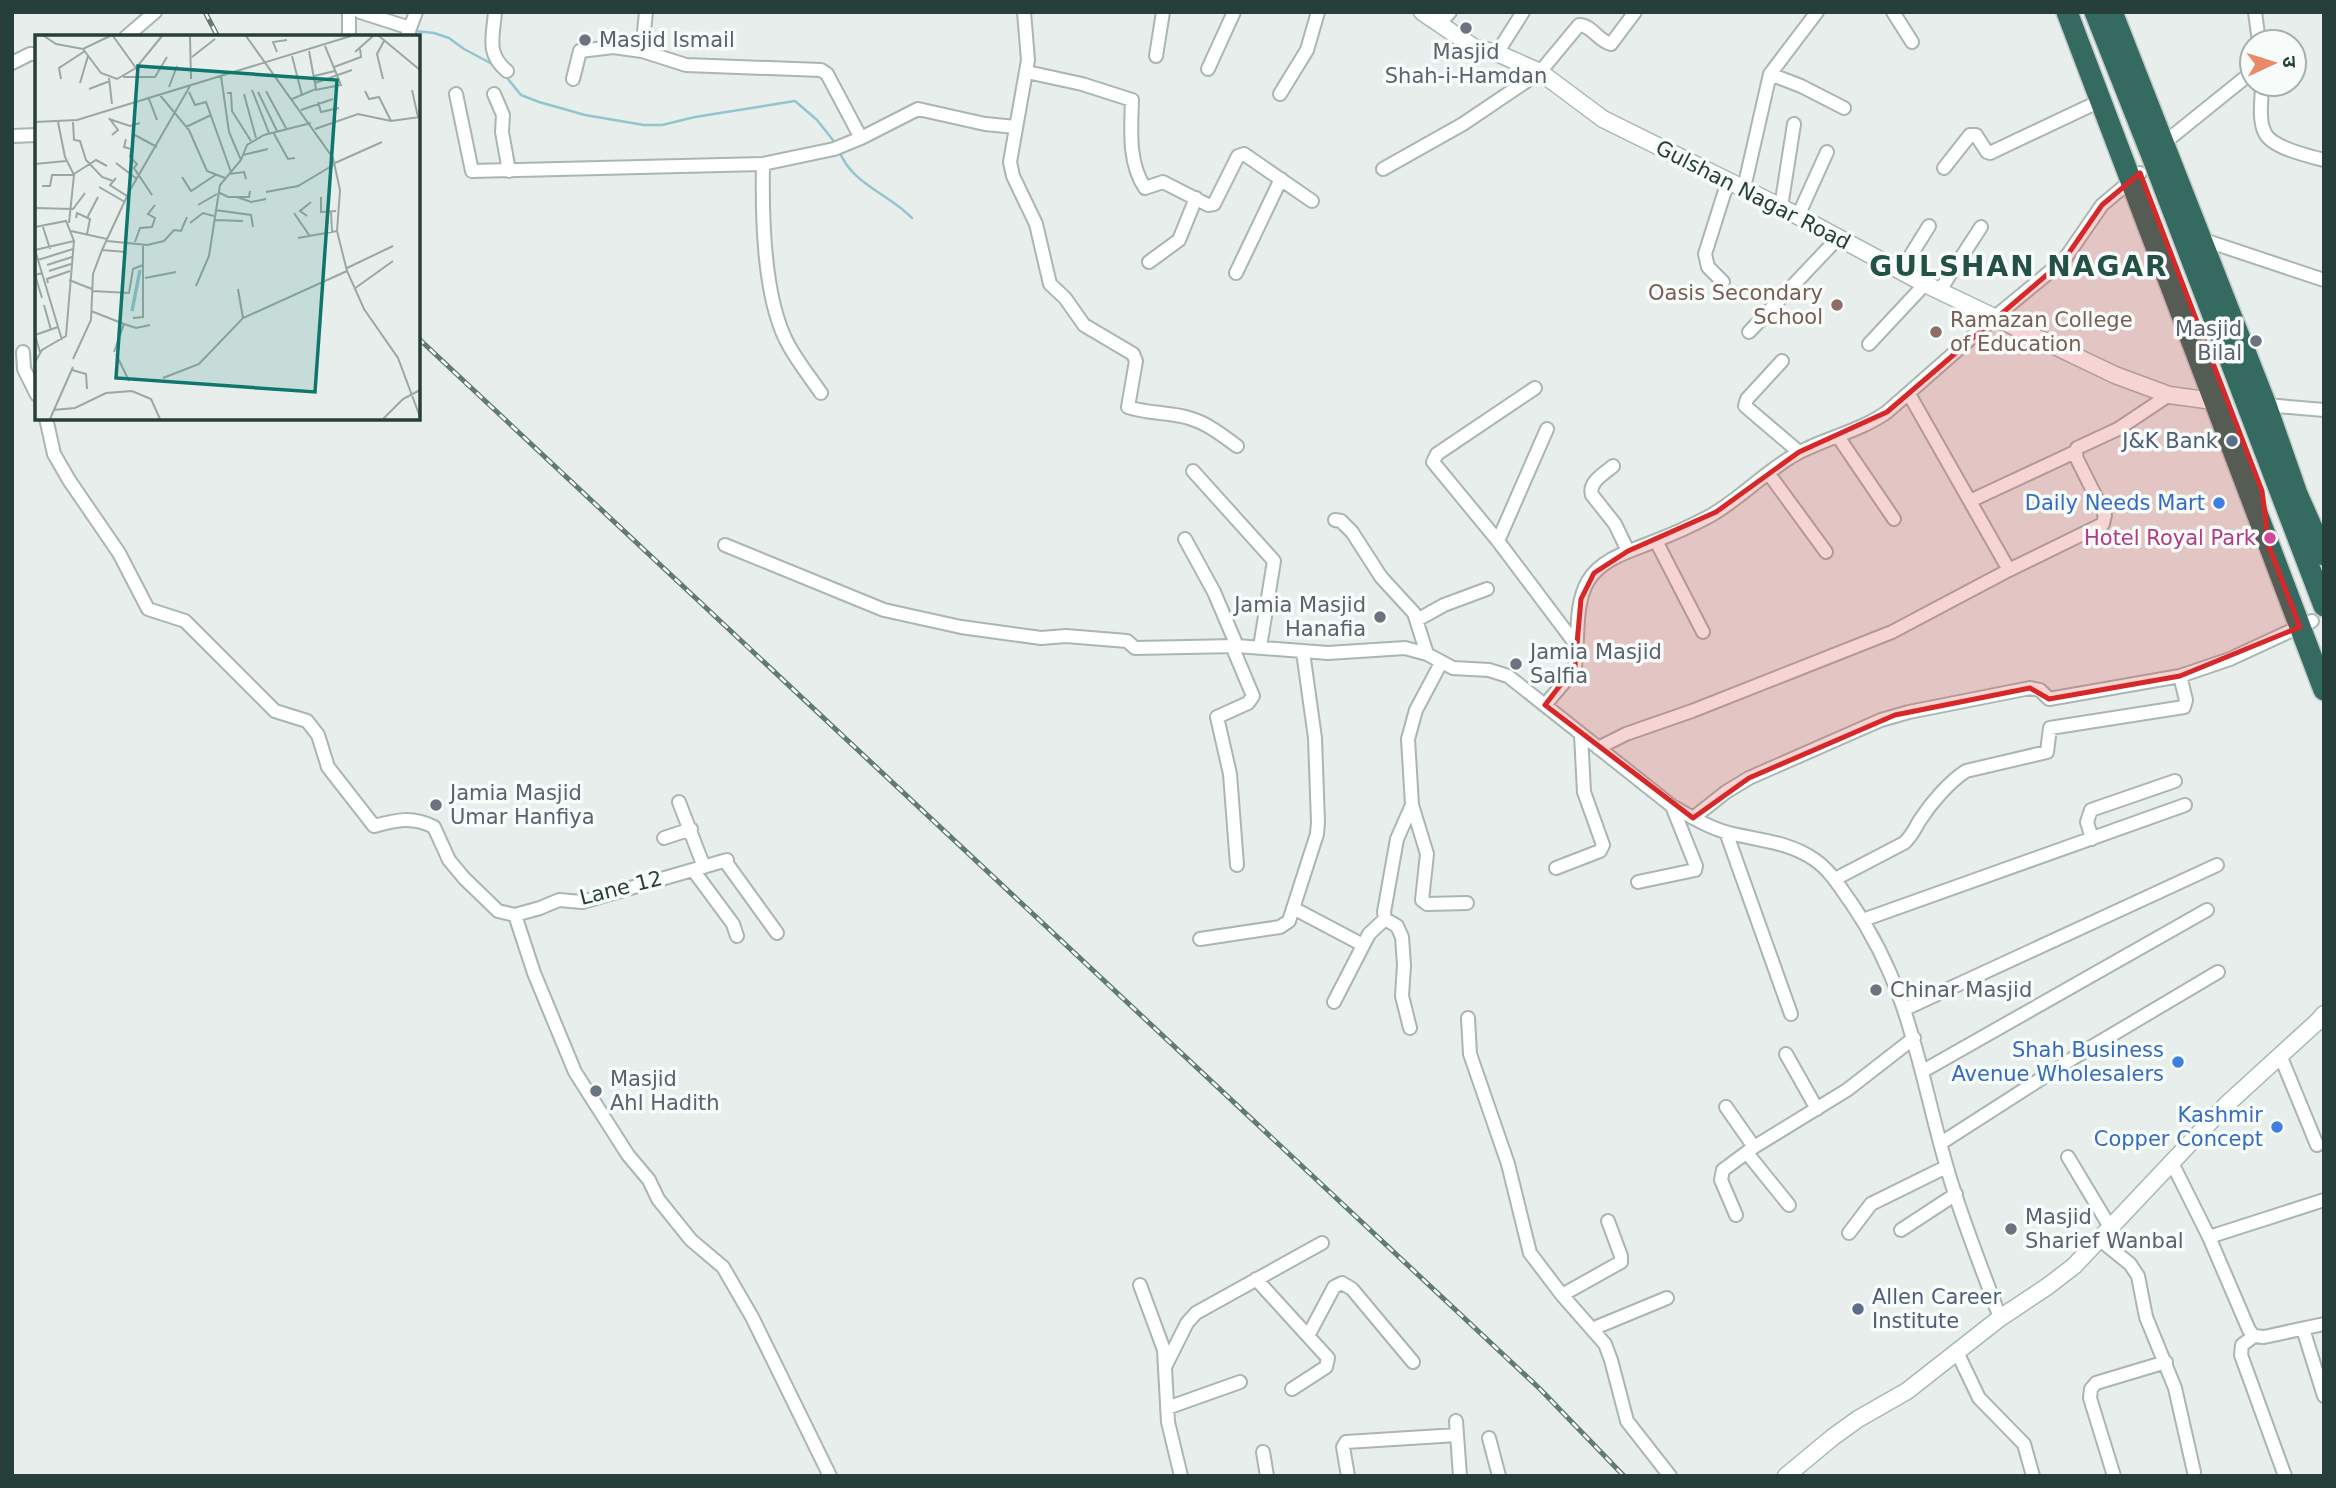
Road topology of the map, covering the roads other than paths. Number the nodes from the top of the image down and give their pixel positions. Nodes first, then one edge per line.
1 (155, 12) edge
2 (349, 12) edge
3 (360, 12) edge
4 (416, 12) edge
5 (495, 12) edge
6 (646, 12) edge
7 (1024, 12) edge
8 (1163, 12) edge
9 (1234, 12) edge
10 (1318, 12) edge
11 (1422, 12) edge
12 (1523, 12) edge
13 (1635, 12) edge
14 (1817, 12) edge
15 (1894, 12) edge
16 (2067, 12) edge
17 (2077, 12) edge
18 (2095, 12) edge
19 (2112, 12) edge
20 (1445, 18) edge
21 (408, 32) edge
22 (128, 35) edge
23 (349, 35) edge
24 (1912, 42) dead end
25 (642, 51) junction
26 (1497, 53) junction
27 (35, 54) edge
28 (1156, 56) dead end
29 (12, 63) edge
30 (1208, 69) dead end
31 (507, 71) dead end
32 (1027, 72) junction
33 (1540, 72) junction
34 (1770, 74) junction
35 (573, 79) dead end
36 (2238, 83) edge
37 (456, 94) dead end
38 (494, 94) dead end
39 (1280, 94) dead end
40 (2262, 98) edge
41 (2100, 101) junction
42 (1844, 108) dead end
43 (1794, 124) dead end
44 (1016, 127) junction
45 (35, 135) edge
46 (12, 136) edge
47 (861, 138) junction
48 (2164, 143) junction
49 (1827, 152) dead end
50 (2324, 160) edge
51 (764, 164) junction
52 (1944, 168) dead end
53 (1383, 169) dead end
54 (509, 171) junction
55 (2135, 176) junction
56 (1281, 179) junction
57 (1728, 181) junction
58 (1744, 188) junction
59 (1196, 198) junction
60 (1312, 201) dead end
61 (1781, 206) junction
62 (1798, 216) junction
63 (1929, 226) dead end
64 (1981, 227) dead end
65 (1837, 239) junction
66 (2201, 239) junction
67 (1149, 262) dead end
68 (1901, 271) junction
69 (1236, 273) dead end
70 (2324, 279) edge
71 (1723, 282) dead end
72 (1932, 287) junction
73 (1995, 317) junction
74 (1749, 332) dead end
75 (1869, 344) dead end
76 (23, 352) dead end
77 (2238, 357) junction
78 (1782, 361) dead end
79 (1535, 388) dead end
80 (35, 391) edge
81 (821, 393) dead end
82 (1909, 394) junction
83 (2169, 395) junction
84 (2213, 401) junction
85 (2266, 405) junction
86 (2324, 410) edge
87 (46, 420) edge
88 (1547, 429) dead end
89 (1839, 438) junction
90 (1237, 446) dead end
91 (1799, 452) junction
92 (2076, 452) junction
93 (2269, 463) junction
94 (1613, 466) dead end
95 (1193, 471) dead end
96 (1769, 474) junction
97 (2262, 491) junction
98 (2297, 495) junction
99 (1970, 501) junction
100 (2281, 518) junction
101 (1894, 519) dead end
102 (1335, 520) dead end
103 (1185, 539) dead end
104 (2321, 540) edge
105 (1498, 541) junction
106 (1656, 541) junction
107 (725, 545) dead end
108 (2269, 546) junction
109 (1628, 551) junction
110 (1826, 552) dead end
111 (2009, 570) junction
112 (1487, 589) dead end
113 (2312, 618) edge
114 (1417, 620) junction
115 (1703, 632) dead end
116 (1235, 646) junction
117 (1577, 646) junction
118 (1260, 647) junction
119 (1303, 652) junction
120 (2324, 652) edge
121 (1427, 654) junction
122 (1441, 663) junction
123 (2180, 676) junction
124 (2324, 690) edge
125 (1545, 705) junction
126 (1581, 734) junction
127 (1598, 748) junction
128 (2175, 781) dead end
129 (679, 802) dead end
130 (1412, 805) junction
131 (2185, 805) dead end
132 (1672, 806) junction
133 (1693, 818) junction
134 (691, 829) junction
135 (1726, 832) junction
136 (664, 838) dead end
137 (2092, 839) junction
138 (1237, 865) dead end
139 (2217, 865) dead end
140 (699, 868) junction
141 (1556, 868) dead end
142 (1835, 879) junction
143 (1638, 881) dead end
144 (1467, 903) dead end
145 (1293, 908) junction
146 (2207, 910) dead end
147 (515, 915) junction
148 (1385, 919) junction
149 (1863, 920) junction
150 (777, 933) dead end
151 (737, 936) dead end
152 (1199, 939) dead end
153 (1363, 945) junction
154 (2218, 972) dead end
155 (1334, 1002) dead end
156 (1905, 1009) junction
157 (1791, 1014) dead end
158 (1468, 1018) dead end
159 (2322, 1018) edge
160 (1410, 1028) dead end
161 (1914, 1038) junction
162 (1786, 1054) dead end
163 (2280, 1055) junction
164 (1923, 1071) junction
165 (1726, 1107) dead end
166 (1817, 1109) junction
167 (1941, 1143) junction
168 (2317, 1145) dead end
169 (1750, 1150) junction
170 (2068, 1157) dead end
171 (2172, 1163) junction
172 (1947, 1167) junction
173 (1956, 1194) junction
174 (2324, 1200) edge
175 (1790, 1205) dead end
176 (1736, 1215) dead end
177 (1608, 1221) dead end
178 (1901, 1230) dead end
179 (1849, 1233) dead end
180 (2105, 1233) junction
181 (2209, 1237) junction
182 (1322, 1243) dead end
183 (1256, 1279) junction
184 (1140, 1285) dead end
185 (1562, 1295) junction
186 (1667, 1298) dead end
187 (2000, 1318) junction
188 (2324, 1324) edge
189 (1592, 1329) junction
190 (2304, 1329) junction
191 (1308, 1336) junction
192 (2254, 1336) junction
193 (1957, 1352) junction
194 (1413, 1362) dead end
195 (2166, 1362) junction
196 (1165, 1367) junction
197 (1240, 1382) dead end
198 (1292, 1389) dead end
199 (2324, 1396) edge
200 (1167, 1408) junction
201 (1455, 1421) dead end
202 (1457, 1435) junction
203 (1489, 1438) dead end
204 (1263, 1452) dead end
205 (2194, 1472) dead end
206 (830, 1476) edge
207 (1181, 1476) edge
208 (1267, 1476) edge
209 (1348, 1476) edge
210 (1460, 1476) edge
211 (1499, 1476) edge
212 (1670, 1476) edge
213 (1786, 1476) edge
214 (2033, 1476) edge
215 (2114, 1476) edge
216 (2285, 1476) edge

1 - 22 street
2 - 23 street
3 - 21 street
4 - 21 street
5 - 31 street
6 - 25 street
7 - 32 street
8 - 28 street
9 - 30 street
10 - 39 street
11 - 20 street, Gulshan Nagar Road
12 - 26 street
13 - 33 street
14 - 34 street
15 - 24 street
16 - 41 highway
17 - 55 highway
18 - 77 highway
19 - 48 highway
20 - 26 street, Gulshan Nagar Road
25 - 35 street
25 - 47 street
26 - 33 street, Gulshan Nagar Road
27 - 29 street
32 - 44 street
32 - 59 street
33 - 53 street
33 - 57 street, Gulshan Nagar Road
34 - 42 street
34 - 58 street
36 - 48 street
37 - 54 street
38 - 54 street
40 - 50 street
41 - 52 street
41 - 55 highway
43 - 61 street
44 - 47 street
44 - 90 street
45 - 46 street
47 - 51 street
48 - 66 highway
49 - 62 street
51 - 54 street
51 - 81 street
55 - 73 street
55 - 84 highway
55 - 97 highway
56 - 59 street
56 - 60 street
56 - 69 street
57 - 58 street, Gulshan Nagar Road
57 - 71 street
58 - 61 street, Gulshan Nagar Road
59 - 67 street
61 - 62 street, Gulshan Nagar Road
62 - 65 street, Gulshan Nagar Road
63 - 68 street
64 - 72 street
65 - 68 street, Gulshan Nagar Road
65 - 74 street
66 - 70 street
66 - 77 highway
68 - 72 street, Gulshan Nagar Road
72 - 73 street, Gulshan Nagar Road
72 - 75 street
73 - 82 street
73 - 83 street, Gulshan Nagar Road
76 - 80 street
77 - 85 highway
77 - 93 highway
78 - 91 street
79 - 105 street
82 - 89 street
82 - 99 street
83 - 84 street, Gulshan Nagar Road
83 - 92 street
84 - 108 highway
85 - 86 street
85 - 98 highway
87 - 147 street
88 - 105 street
89 - 91 street
89 - 101 street
91 - 96 street
92 - 99 street
92 - 111 street
93 - 98 highway
93 - 100 highway
94 - 109 street
95 - 118 street
96 - 106 street
96 - 110 street
97 - 100 highway
97 - 108 highway
98 - 104 highway
99 - 111 street
100 - 113 highway
102 - 114 street
103 - 116 street
105 - 117 street
106 - 109 street
106 - 115 street
107 - 116 street
108 - 113 highway
109 - 117 street
111 - 127 street
112 - 114 street
113 - 120 highway
113 - 123 street
113 - 124 highway
114 - 121 street
116 - 118 street
116 - 138 street
117 - 125 street
118 - 119 street
119 - 121 street
119 - 145 street
121 - 122 street
122 - 125 street
122 - 130 street
123 - 133 street
123 - 142 street
125 - 126 street
126 - 127 street
126 - 141 street
127 - 132 street
128 - 137 street
129 - 134 street
130 - 144 street
130 - 148 street
131 - 137 street
132 - 133 street
132 - 143 street
133 - 135 street
134 - 136 street
134 - 140 street
135 - 142 street
135 - 157 street
137 - 149 street
139 - 156 street
140 - 147 street, Lane 12
140 - 150 street, Lane 12
140 - 151 street
142 - 149 street
145 - 152 street
145 - 153 street
146 - 164 street
147 - 206 street
148 - 153 street
148 - 160 street
149 - 156 street
153 - 155 street
154 - 167 street
156 - 161 street
158 - 185 street
159 - 163 street
161 - 164 street
161 - 166 street
162 - 166 street
163 - 168 street
163 - 171 street
164 - 167 street
165 - 169 street
166 - 169 street
167 - 172 street
169 - 175 street
169 - 176 street
170 - 180 street
171 - 180 street
171 - 181 street
172 - 173 street
172 - 179 street
173 - 178 street
173 - 187 street
174 - 181 street
177 - 185 street
180 - 187 street
180 - 195 street
181 - 192 street
182 - 183 street
183 - 191 street
183 - 196 street
184 - 196 street
185 - 189 street
186 - 189 street
187 - 193 street
188 - 190 street
189 - 212 street
190 - 192 street
190 - 199 street
191 - 194 street
191 - 198 street
192 - 216 street
193 - 213 street
193 - 214 street
195 - 205 street
195 - 215 street
196 - 200 street
197 - 200 street
200 - 207 street
201 - 202 street
202 - 209 street
202 - 210 street
203 - 211 street
204 - 208 street

